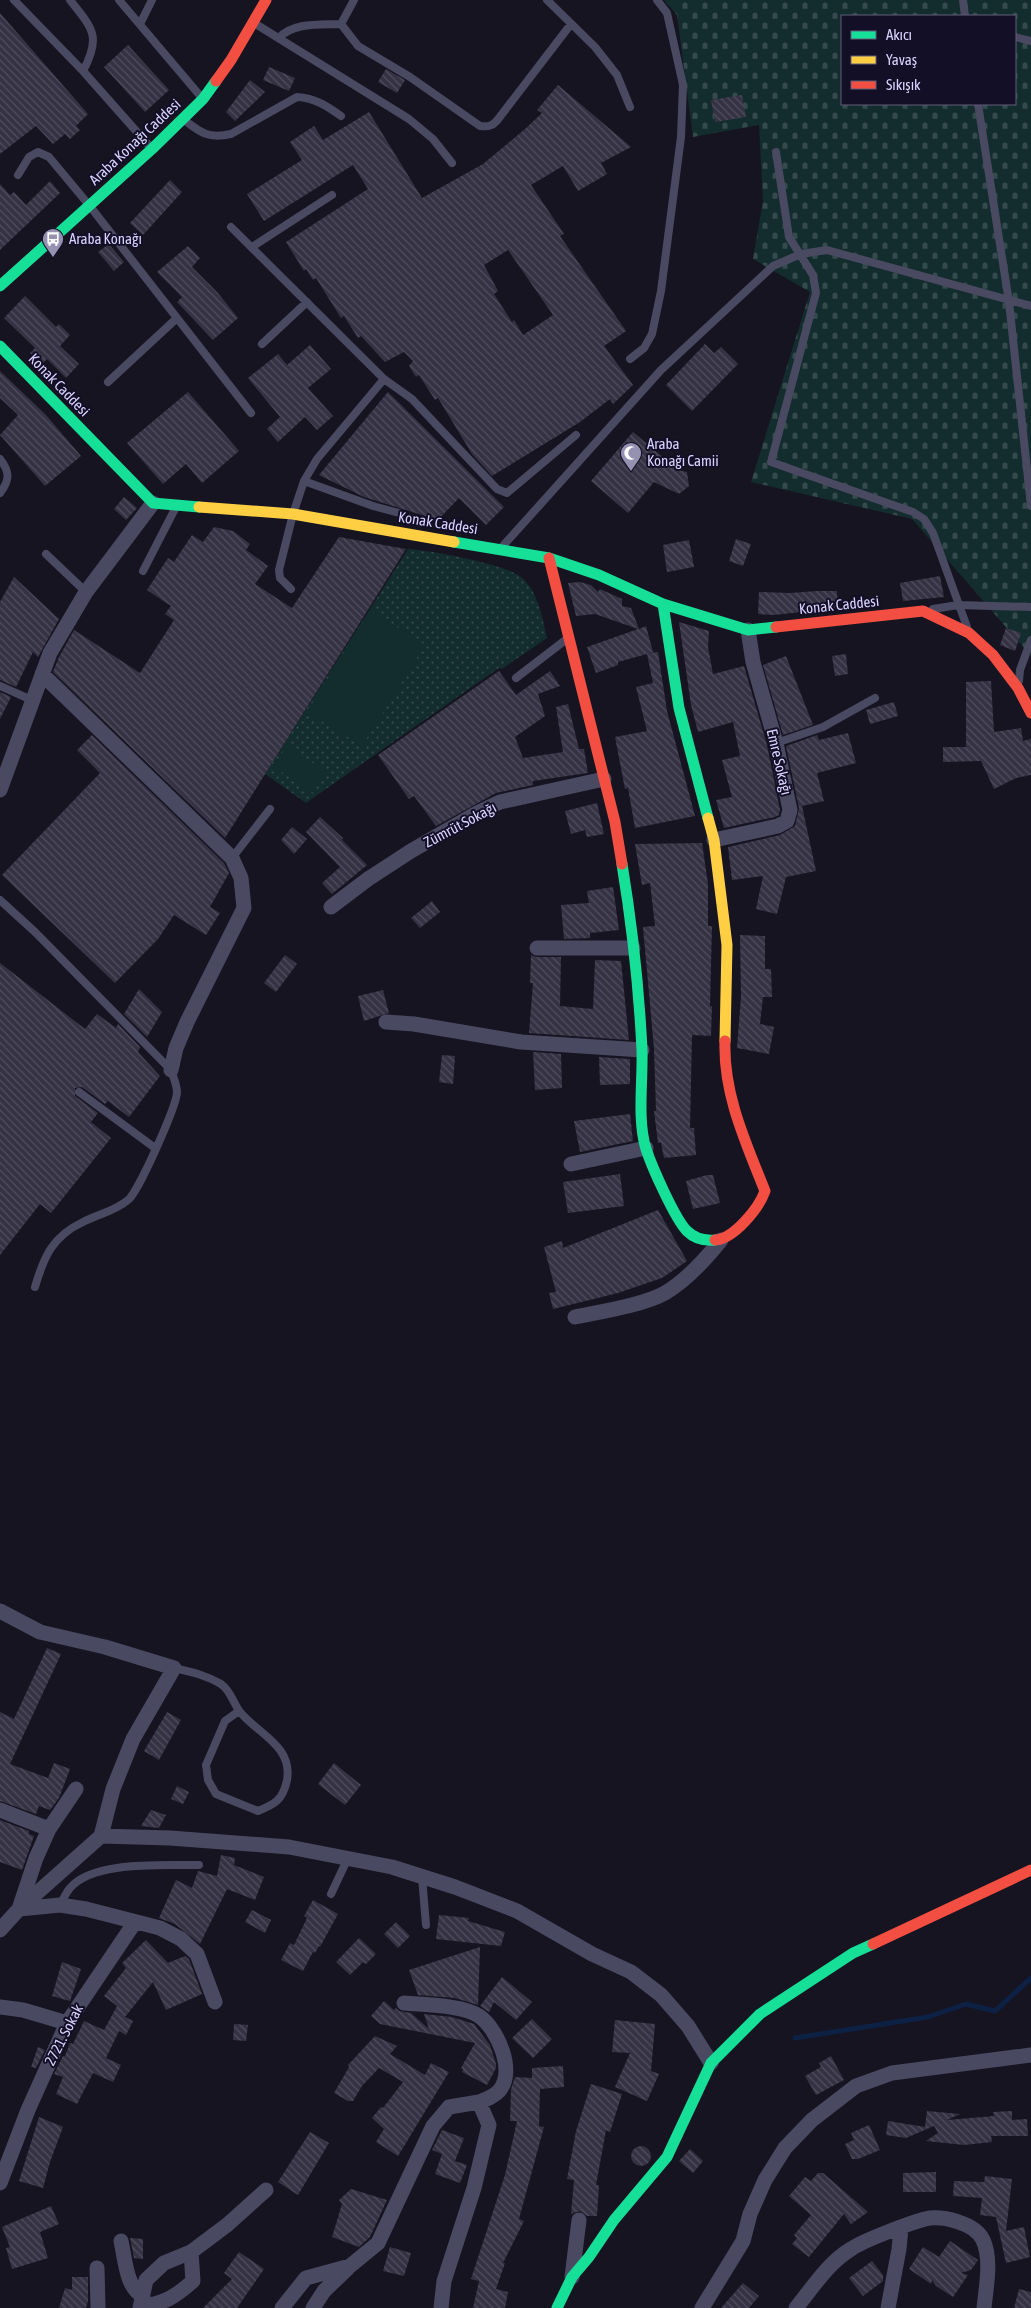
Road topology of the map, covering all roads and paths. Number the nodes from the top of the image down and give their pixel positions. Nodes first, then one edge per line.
1 (14, 0) edge
2 (70, 0) edge
3 (119, 0) edge
4 (152, 0) edge
5 (266, 0) edge
6 (354, 0) edge
7 (547, 0) edge
8 (657, 0) edge
9 (963, 0) edge
10 (965, 15) edge
11 (254, 23) junction
12 (140, 24) junction
13 (341, 24) junction
14 (571, 24) junction
15 (1016, 37) edge
16 (279, 38) junction
17 (1031, 42) edge
18 (83, 71) junction
19 (203, 99) junction
20 (978, 105) edge
21 (630, 107) dead end
22 (341, 116) dead end
23 (183, 118) junction
24 (152, 149) junction
25 (776, 152) dead end
26 (452, 163) dead end
27 (18, 175) dead end
28 (332, 195) dead end
29 (89, 205) junction
30 (231, 227) dead end
31 (252, 247) junction
32 (801, 254) junction
33 (0, 286) edge
34 (307, 302) junction
35 (1009, 302) junction
36 (1031, 306) edge
37 (177, 318) junction
38 (262, 344) dead end
39 (0, 346) edge
40 (630, 359) dead end
41 (384, 378) junction
42 (108, 382) dead end
43 (251, 413) dead end
44 (576, 435) dead end
45 (0, 459) edge
46 (304, 481) junction
47 (0, 493) edge
48 (154, 503) junction
49 (177, 505) junction
50 (1031, 506) edge
51 (399, 513) dead end
52 (293, 514) junction
53 (501, 548) junction
54 (46, 554) dead end
55 (549, 558) junction
56 (143, 571) dead end
57 (291, 589) dead end
58 (86, 592) junction
59 (663, 604) junction
60 (958, 606) junction
61 (1031, 608) edge
62 (923, 611) junction
63 (748, 630) junction
64 (969, 633) junction
65 (569, 638) junction
66 (1031, 640) edge
67 (42, 674) junction
68 (516, 678) dead end
69 (0, 686) edge
70 (1018, 688) junction
71 (1031, 695) edge
72 (875, 698) dead end
73 (34, 701) junction
74 (1031, 713) edge
75 (776, 743) junction
76 (604, 779) junction
77 (0, 790) edge
78 (270, 809) dead end
79 (714, 840) junction
80 (232, 858) junction
81 (0, 900) edge
82 (331, 907) dead end
83 (537, 948) dead end
84 (633, 948) junction
85 (386, 1022) dead end
86 (642, 1050) junction
87 (171, 1070) junction
88 (79, 1092) dead end
89 (155, 1148) junction
90 (646, 1148) junction
91 (571, 1164) dead end
92 (721, 1240) junction
93 (35, 1287) dead end
94 (575, 1317) dead end
95 (0, 1611) edge
96 (174, 1668) junction
97 (239, 1711) junction
98 (76, 1789) dead end
99 (0, 1810) edge
100 (49, 1829) junction
101 (101, 1836) junction
102 (349, 1857) junction
103 (199, 1865) dead end
104 (1031, 1870) edge
105 (422, 1877) junction
106 (331, 1894) dead end
107 (60, 1905) junction
108 (19, 1909) junction
109 (135, 1922) junction
110 (2, 1924) edge
111 (426, 1925) dead end
112 (215, 2002) dead end
113 (404, 2003) dead end
114 (0, 2007) edge
115 (67, 2023) junction
116 (1031, 2055) edge
117 (710, 2062) junction
118 (479, 2102) junction
119 (5, 2156) edge
120 (0, 2183) edge
121 (266, 2190) dead end
122 (579, 2220) dead end
123 (901, 2228) junction
124 (120, 2241) dead end
125 (191, 2252) junction
126 (350, 2266) junction
127 (97, 2268) dead end
128 (572, 2277) junction
129 (141, 2304) edge
130 (98, 2308) edge
131 (282, 2308) edge
132 (313, 2308) edge
133 (441, 2308) edge
134 (557, 2308) edge
135 (702, 2308) edge
136 (796, 2308) edge
137 (888, 2308) edge
138 (984, 2308) edge

1 - 18 lane
2 - 18 lane
3 - 12 lane
4 - 12 lane
5 - 11 street, Araba Konağı Caddesi
6 - 13 lane
7 - 14 lane
8 - 40 lane
9 - 10 lane
11 - 16 lane
11 - 19 street, Araba Konağı Caddesi
12 - 19 lane
13 - 14 lane
13 - 16 lane
14 - 21 lane
15 - 17 lane
16 - 26 lane
18 - 24 lane
19 - 23 street, Araba Konağı Caddesi
20 - 35 lane
22 - 23 lane
23 - 24 street, Araba Konağı Caddesi
24 - 29 street, Araba Konağı Caddesi
25 - 32 lane
27 - 29 lane
28 - 31 lane
29 - 33 street, Araba Konağı Caddesi
29 - 37 lane
30 - 31 lane
31 - 34 lane
32 - 35 lane
32 - 53 lane
32 - 60 lane
34 - 38 lane
34 - 41 lane
35 - 36 lane
35 - 50 lane
37 - 42 lane
37 - 43 lane
39 - 48 street, Konak Caddesi
41 - 44 lane
41 - 46 lane
45 - 47 lane
46 - 51 lane
46 - 52 lane
48 - 49 street, Konak Caddesi
48 - 58 street
49 - 52 street, Konak Caddesi
49 - 56 lane
52 - 53 street, Konak Caddesi
52 - 57 lane
53 - 55 street, Konak Caddesi
54 - 58 lane
55 - 59 street, Konak Caddesi
55 - 65 street
58 - 67 street
59 - 63 street, Konak Caddesi
59 - 79 street
60 - 61 lane
60 - 62 lane
60 - 64 lane
62 - 63 street, Konak Caddesi
62 - 64 street
63 - 75 street, Emre Sokağı
64 - 70 street
65 - 68 lane
65 - 76 street
66 - 70 lane
67 - 73 street
67 - 80 street
69 - 73 lane
70 - 71 lane
70 - 74 street
72 - 75 lane
73 - 77 street
75 - 79 street, Emre Sokağı
76 - 82 street, Zümrüt Sokağı
76 - 84 street
78 - 80 lane
79 - 92 street
80 - 87 street
81 - 87 lane
83 - 84 street
84 - 86 street
85 - 86 street
86 - 90 street
87 - 89 lane
88 - 89 lane
89 - 93 lane
90 - 91 street
90 - 92 street
92 - 94 street
95 - 96 street
96 - 97 lane
96 - 101 street
97 - 97 lane
98 - 100 street
99 - 100 street
100 - 108 street
101 - 102 street
101 - 108 street
102 - 105 street
102 - 106 lane
103 - 107 lane
104 - 117 street
105 - 111 lane
105 - 117 street
107 - 108 street
107 - 109 street
108 - 110 street
109 - 112 street
109 - 115 street, 2721. Sokak
113 - 118 street
114 - 115 street
115 - 119 street, 2721. Sokak
116 - 135 street
117 - 128 street
118 - 126 street
118 - 133 street
119 - 120 street, 2721. Sokak
121 - 125 street
122 - 128 street
123 - 136 street
123 - 137 street
123 - 138 street
124 - 129 street
125 - 129 street
125 - 129 street
126 - 131 street
126 - 132 street
127 - 130 street
128 - 134 street

